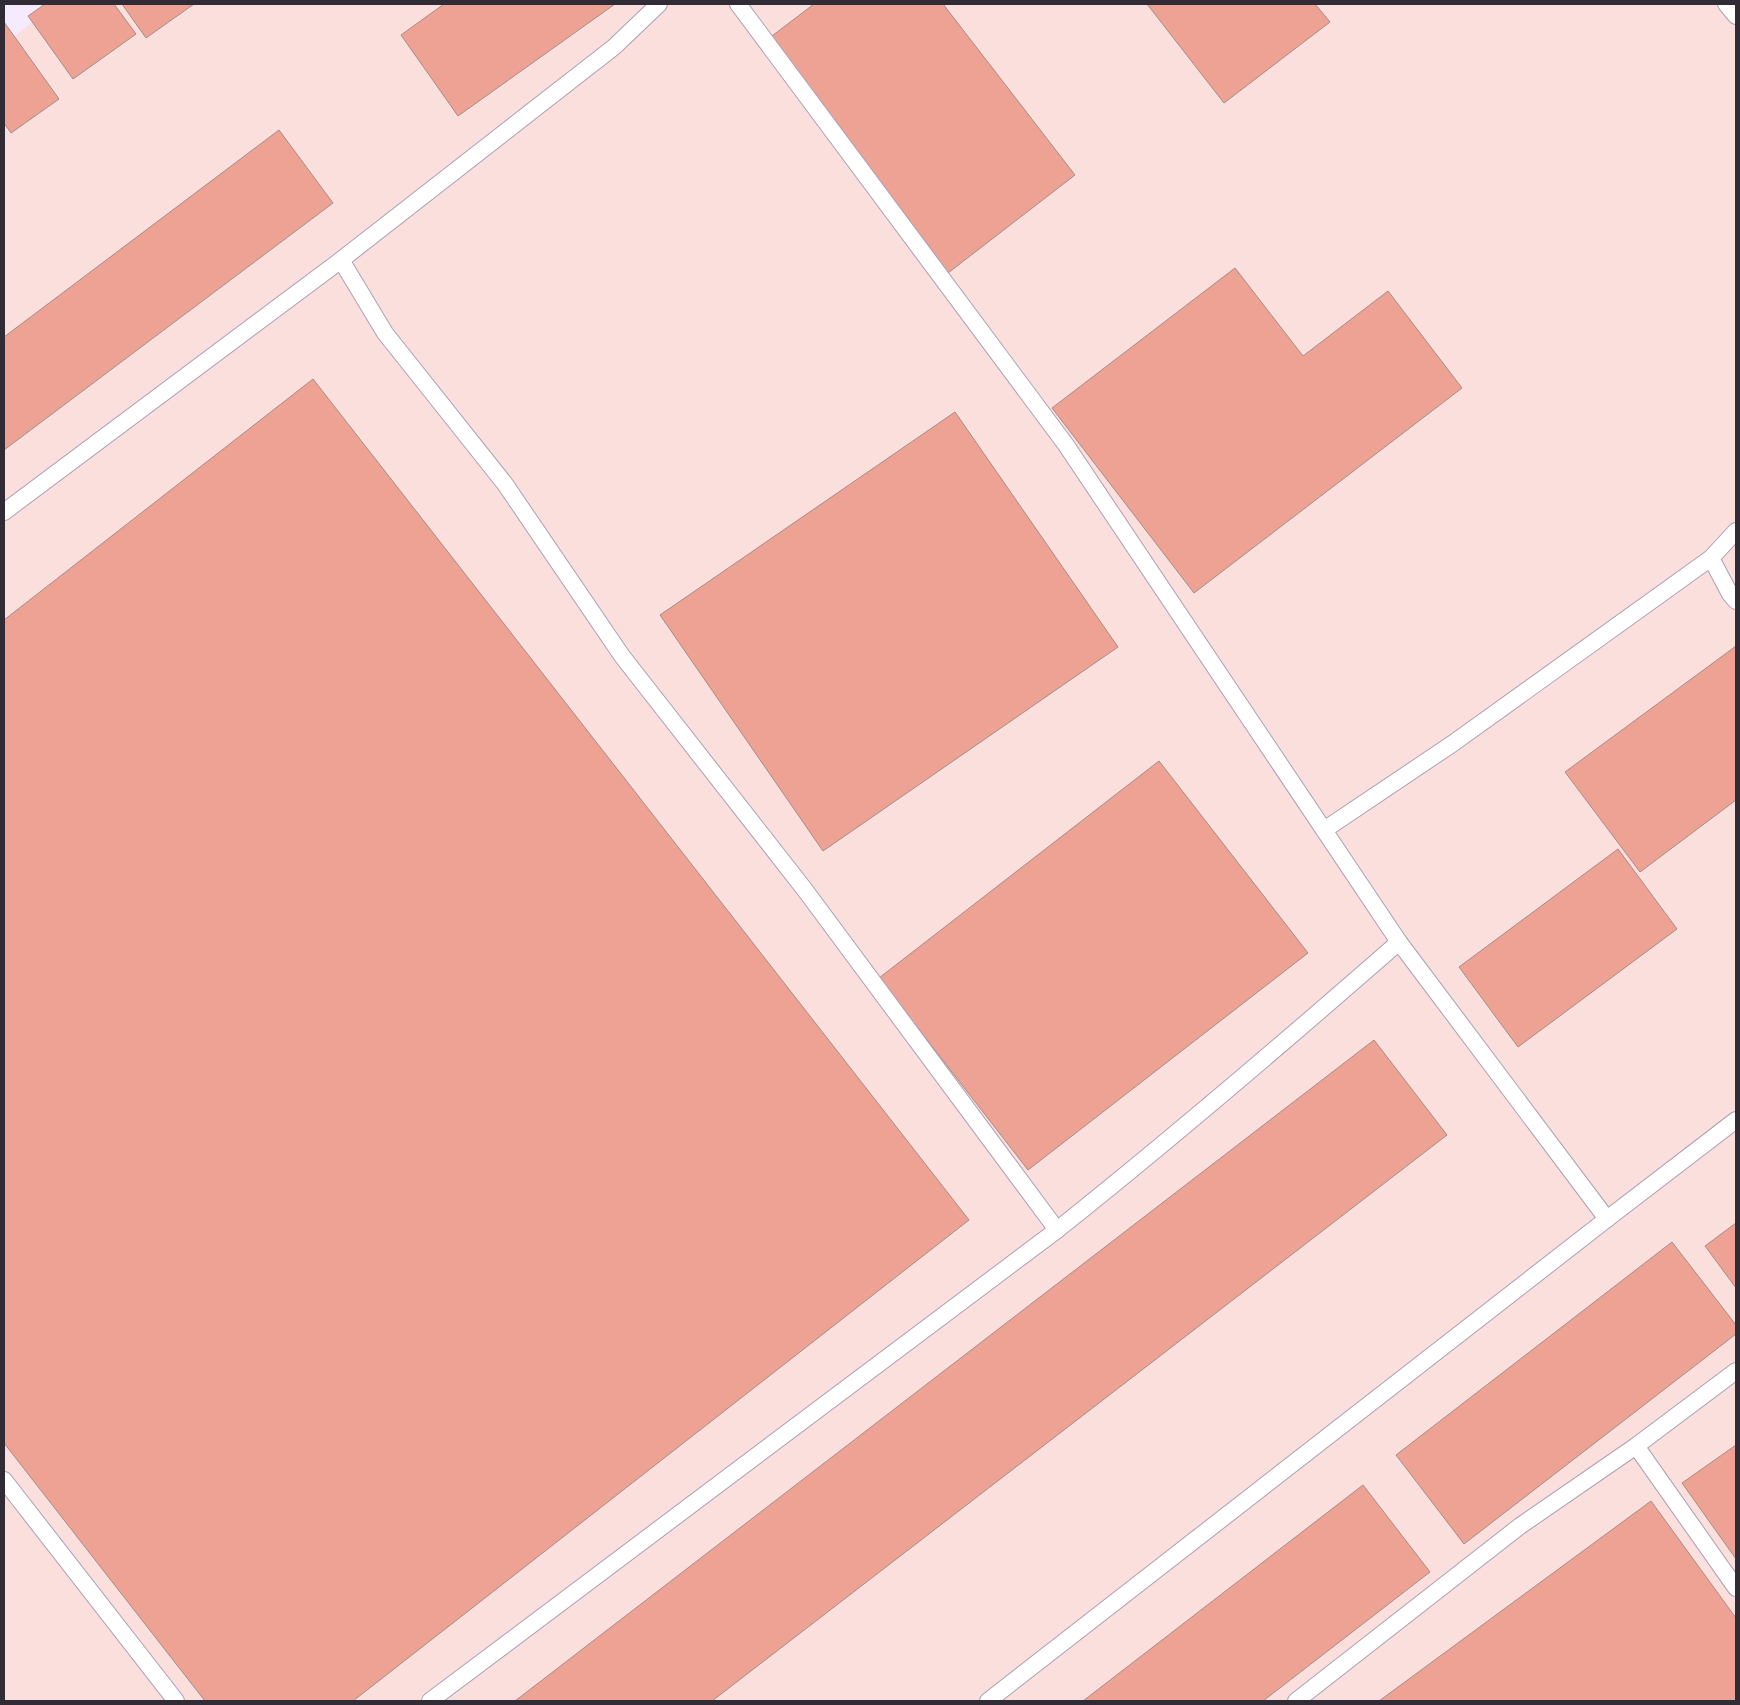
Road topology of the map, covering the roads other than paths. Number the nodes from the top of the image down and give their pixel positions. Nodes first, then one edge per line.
1 (659, 4) edge
2 (738, 4) edge
3 (1726, 4) edge
4 (1736, 16) edge
5 (341, 260) junction
6 (4, 512) edge
7 (1736, 531) edge
8 (1710, 558) junction
9 (1736, 601) edge
10 (1324, 830) junction
11 (1399, 942) junction
12 (1736, 1120) edge
13 (1606, 1219) junction
14 (1057, 1230) junction
15 (1736, 1371) edge
16 (1636, 1446) junction
17 (4, 1480) edge
18 (1736, 1588) edge
19 (176, 1701) edge
20 (430, 1701) edge
21 (988, 1701) edge
22 (1296, 1701) edge

1 - 5 lane
2 - 10 lane
3 - 4 lane
5 - 6 lane
5 - 14 lane
7 - 8 lane
8 - 9 lane
8 - 10 lane
10 - 11 lane
11 - 13 lane
11 - 14 lane
12 - 13 lane
13 - 21 lane
14 - 20 lane
15 - 16 lane
16 - 18 lane
16 - 22 lane
17 - 19 lane

